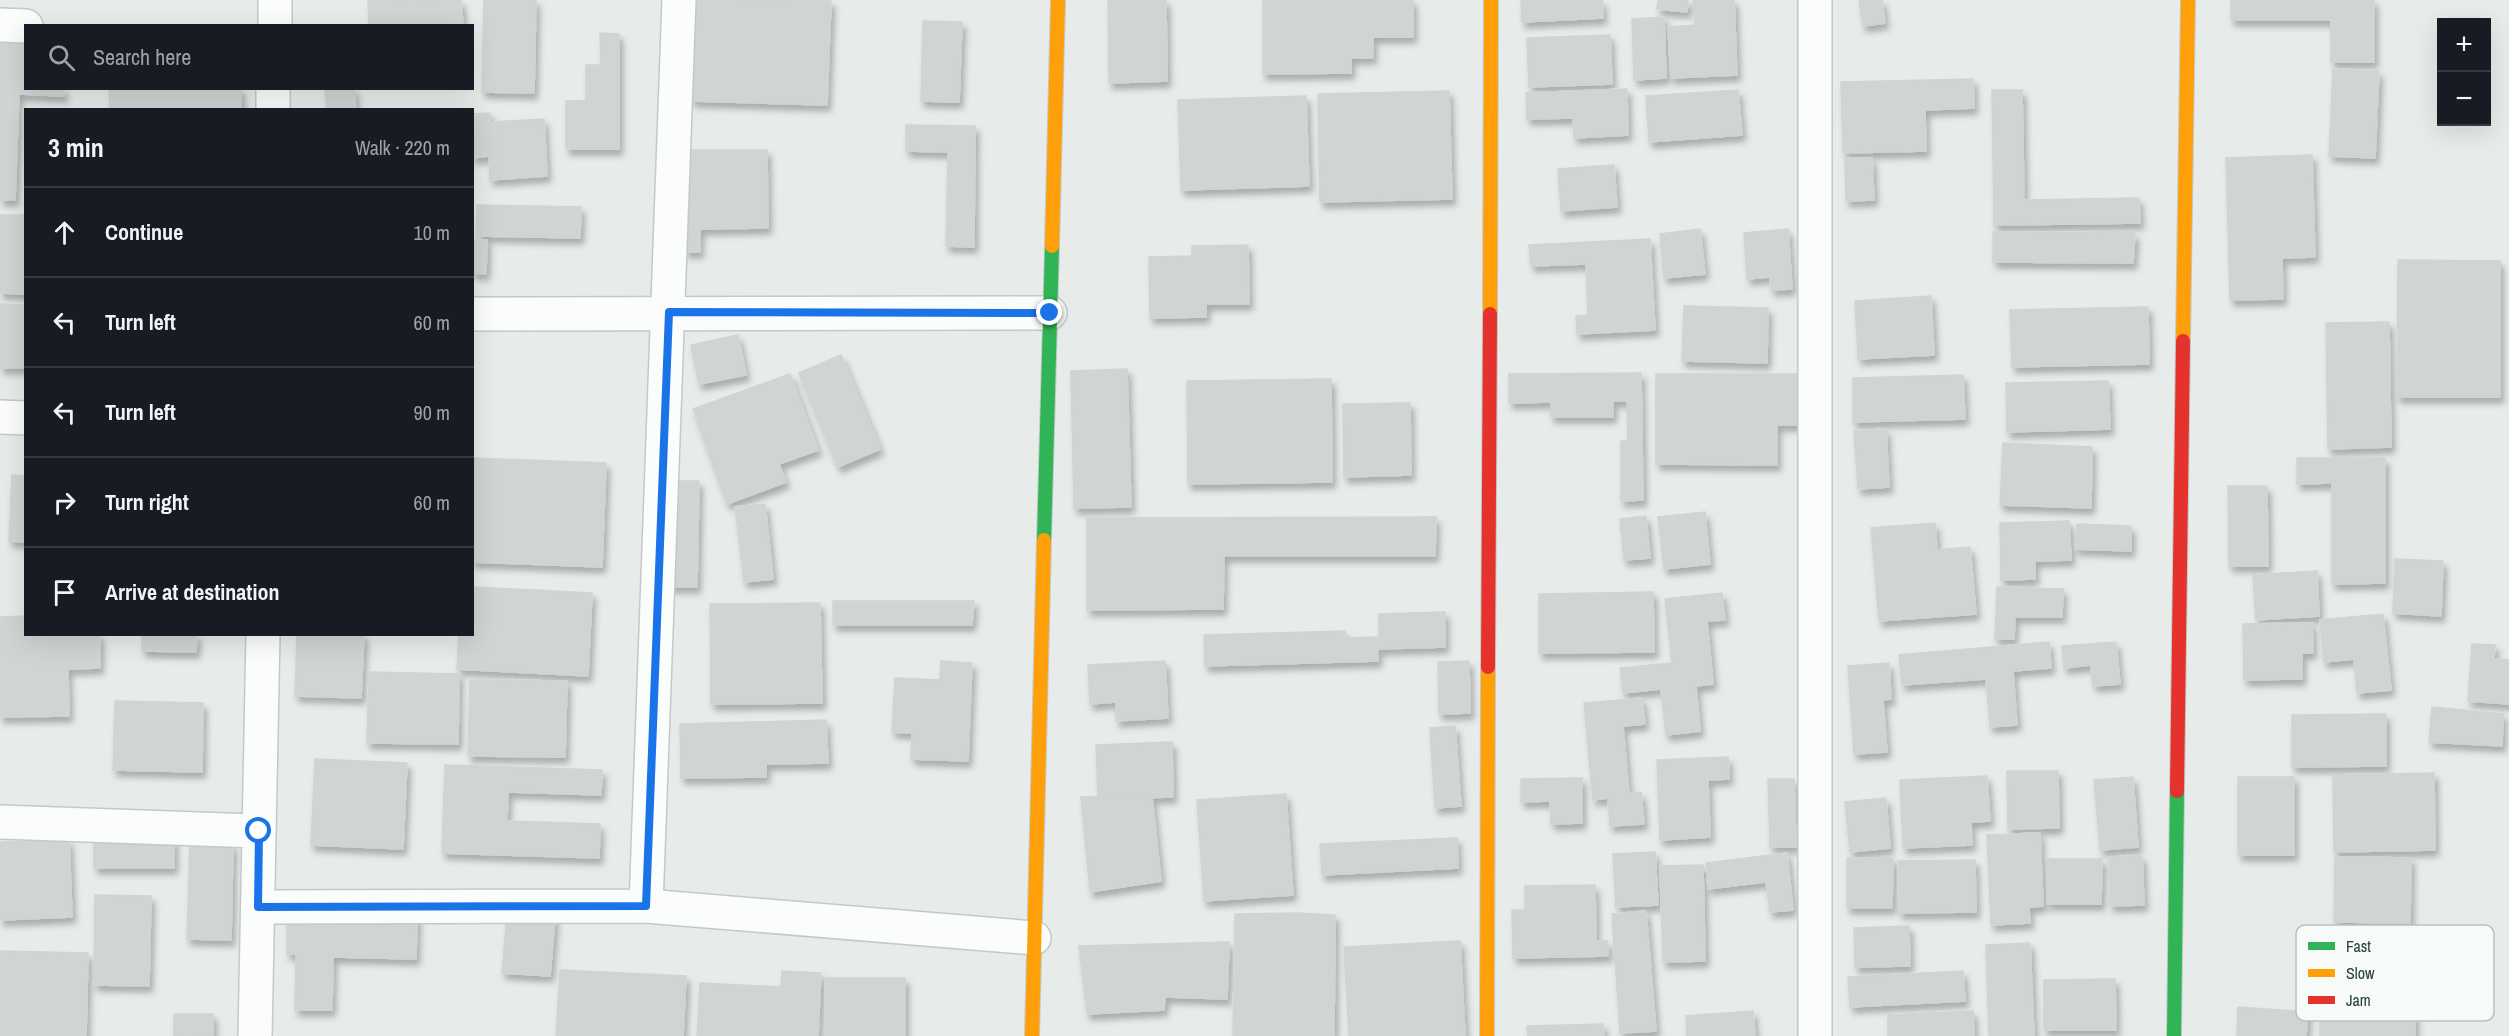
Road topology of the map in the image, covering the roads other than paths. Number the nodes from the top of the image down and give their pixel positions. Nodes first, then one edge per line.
1 (275, 0) edge
2 (679, 0) edge
3 (1058, 0) edge
4 (1491, 0) edge
5 (1815, 0) edge
6 (2188, 0) edge
7 (275, 24) edge
8 (0, 25) edge
9 (24, 26) edge
10 (273, 90) edge
11 (273, 108) edge
12 (669, 312) junction
13 (1050, 313) junction
14 (474, 314) edge
15 (0, 417) edge
16 (24, 418) edge
17 (263, 636) edge
18 (0, 822) edge
19 (259, 831) junction
20 (646, 906) junction
21 (258, 907) junction
22 (1034, 938) junction
23 (255, 1036) edge
24 (1032, 1036) edge
25 (1487, 1036) edge
26 (1815, 1036) edge
27 (2174, 1036) edge

1 - 7 street
2 - 12 street
3 - 13 street
4 - 25 street
5 - 26 street
6 - 27 street
8 - 9 street
10 - 11 street
12 - 13 street
12 - 14 street
12 - 20 street
13 - 22 street
15 - 16 street
17 - 19 street
18 - 19 street
19 - 21 street
20 - 21 street
20 - 22 street
21 - 23 street
22 - 24 street

